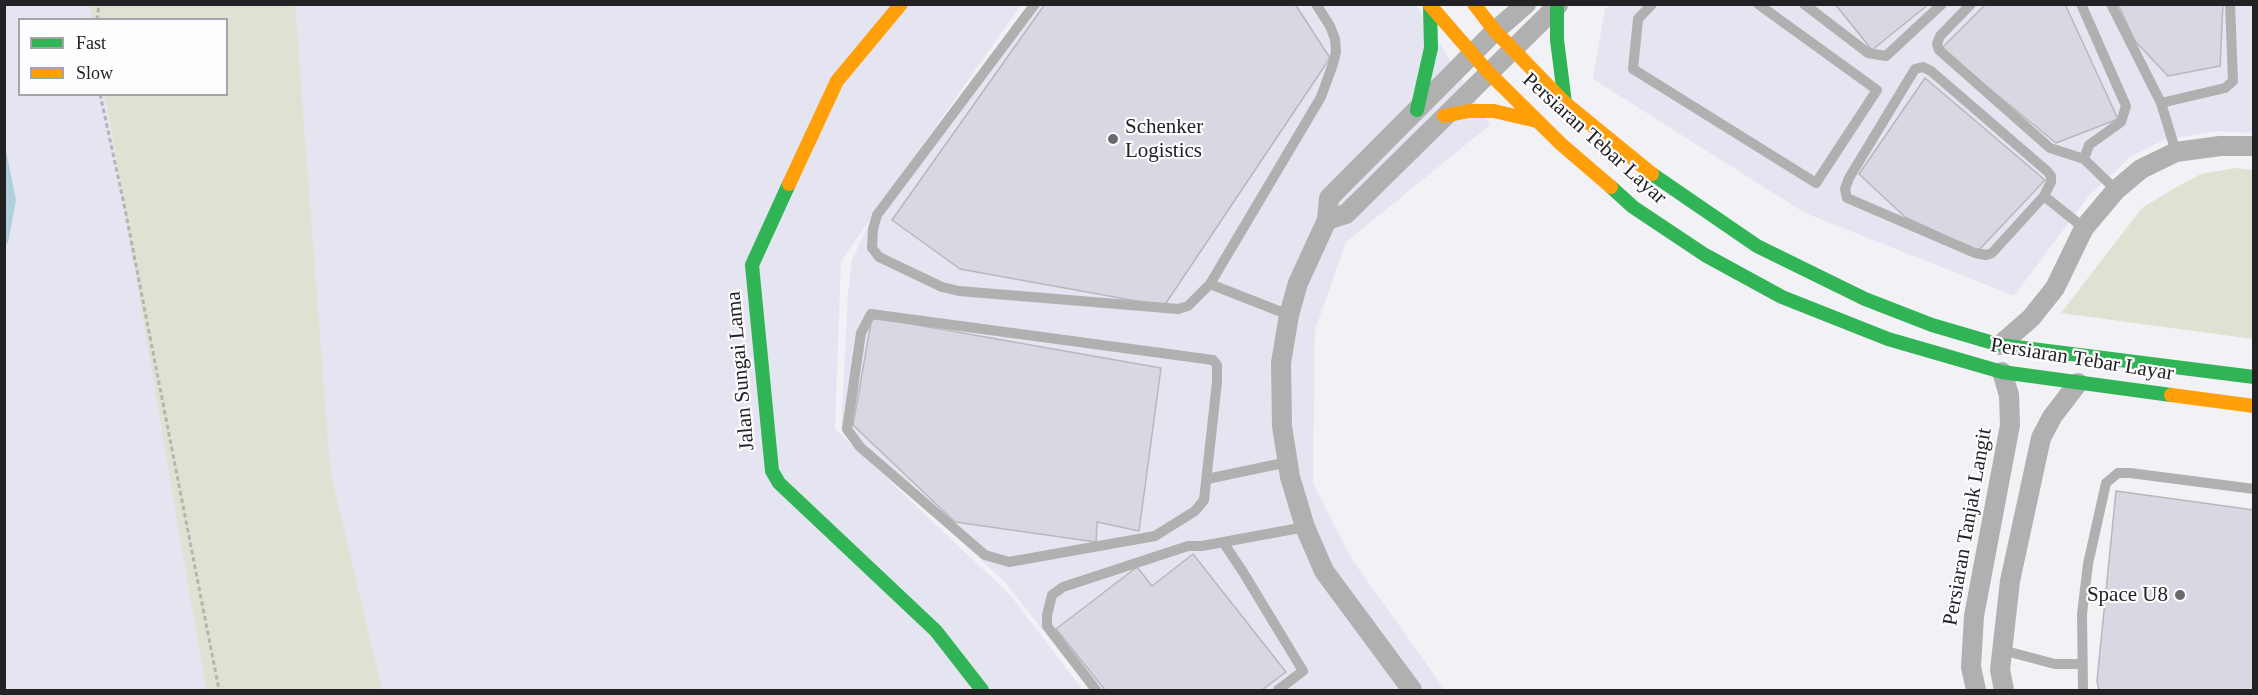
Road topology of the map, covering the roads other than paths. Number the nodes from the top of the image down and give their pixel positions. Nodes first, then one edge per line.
1 (902, 4) edge
2 (1035, 4) edge
3 (1316, 4) edge
4 (1474, 4) edge
5 (1526, 4) edge
6 (1652, 4) edge
7 (1758, 4) edge
8 (1804, 4) edge
9 (1942, 4) edge
10 (1971, 4) edge
11 (2081, 4) edge
12 (2111, 4) edge
13 (2230, 4) edge
14 (1429, 5) edge
15 (1558, 6) edge
16 (1495, 31) junction
17 (1512, 50) junction
18 (1471, 54) junction
19 (1489, 73) junction
20 (1565, 103) junction
21 (2161, 103) junction
22 (1417, 110) junction
23 (1444, 116) junction
24 (1537, 120) junction
25 (2253, 146) edge
26 (2176, 152) junction
27 (2084, 159) junction
28 (2116, 190) junction
29 (2044, 196) junction
30 (1327, 220) junction
31 (2084, 228) junction
32 (1210, 284) junction
33 (1288, 315) junction
34 (2000, 345) junction
35 (2002, 372) junction
36 (2253, 377) edge
37 (2078, 383) junction
38 (2253, 406) edge
39 (1288, 462) junction
40 (1207, 479) junction
41 (2253, 489) edge
42 (1305, 526) junction
43 (1222, 542) junction
44 (2002, 650) junction
45 (2081, 664) junction
46 (982, 690) edge
47 (1096, 690) edge
48 (1278, 690) edge
49 (1412, 690) edge
50 (1976, 690) edge
51 (2004, 690) edge
52 (2083, 690) edge

1 - 46 main road, Jalan Sungai Lama
2 - 32 lane
3 - 32 lane
4 - 16 main road, Persiaran Tebar Layar
5 - 16 street
6 - 7 lane
8 - 9 lane
10 - 27 lane
11 - 27 lane
12 - 21 lane
13 - 21 lane
14 - 18 main road, Persiaran Tebar Layar
14 - 22 main road
15 - 17 street
15 - 20 main road
16 - 17 main road, Persiaran Tebar Layar
16 - 18 street
17 - 19 street
17 - 20 main road, Persiaran Tebar Layar
18 - 19 main road, Persiaran Tebar Layar
18 - 22 street
19 - 23 street
19 - 24 main road, Persiaran Tebar Layar
20 - 34 main road, Persiaran Tebar Layar
21 - 26 lane
22 - 30 street
23 - 24 main road
23 - 30 street
24 - 35 main road, Persiaran Tebar Layar
25 - 26 street
26 - 28 street
27 - 28 lane
28 - 31 street
29 - 29 lane
29 - 31 lane
30 - 33 street
31 - 34 street
32 - 33 lane
33 - 39 street
34 - 36 main road, Persiaran Tebar Layar
35 - 37 main road, Persiaran Tebar Layar
35 - 50 street, Persiaran Tanjak Langit
37 - 38 main road, Persiaran Tebar Layar
37 - 44 street
39 - 40 lane
39 - 42 street
40 - 40 lane
41 - 45 lane
42 - 43 lane
42 - 49 street
43 - 47 lane
43 - 48 lane
44 - 45 lane
44 - 51 street
45 - 52 lane

